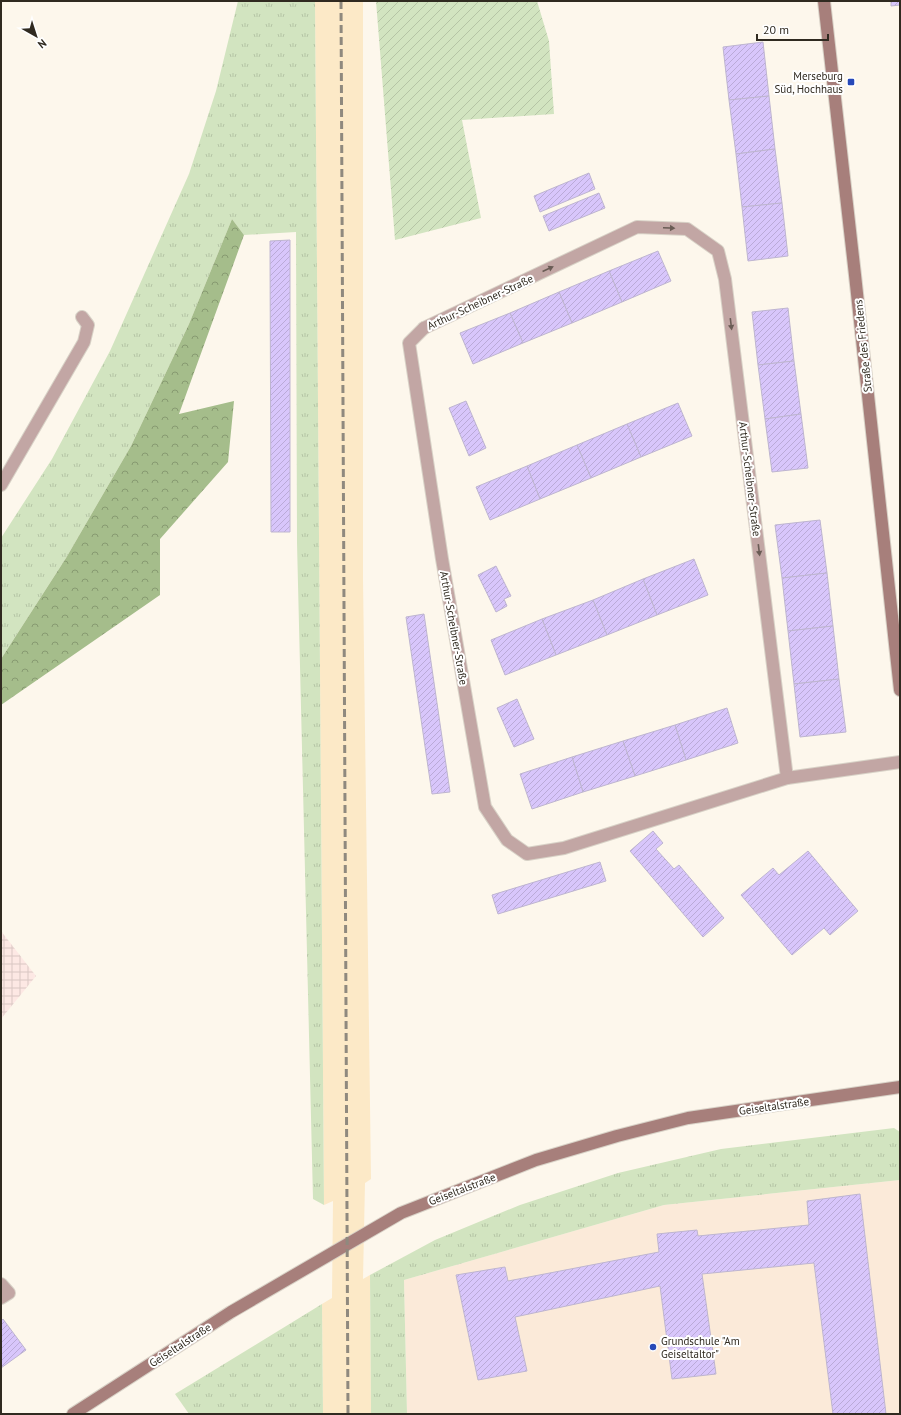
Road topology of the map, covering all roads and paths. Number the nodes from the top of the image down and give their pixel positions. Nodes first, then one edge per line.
1 (824, 1) edge
2 (82, 317) dead end
3 (1, 485) edge
4 (900, 690) edge
5 (900, 762) edge
6 (787, 778) junction
7 (900, 1087) edge
8 (1, 1284) edge
9 (1, 1298) edge
10 (73, 1414) edge

1 - 4 street, Straße des Friedens
2 - 3 street
5 - 6 street, Arthur-Scheibner-Straße
6 -> 6 street, Arthur-Scheibner-Straße
7 - 10 street, Geiseltalstraße
8 - 9 street

